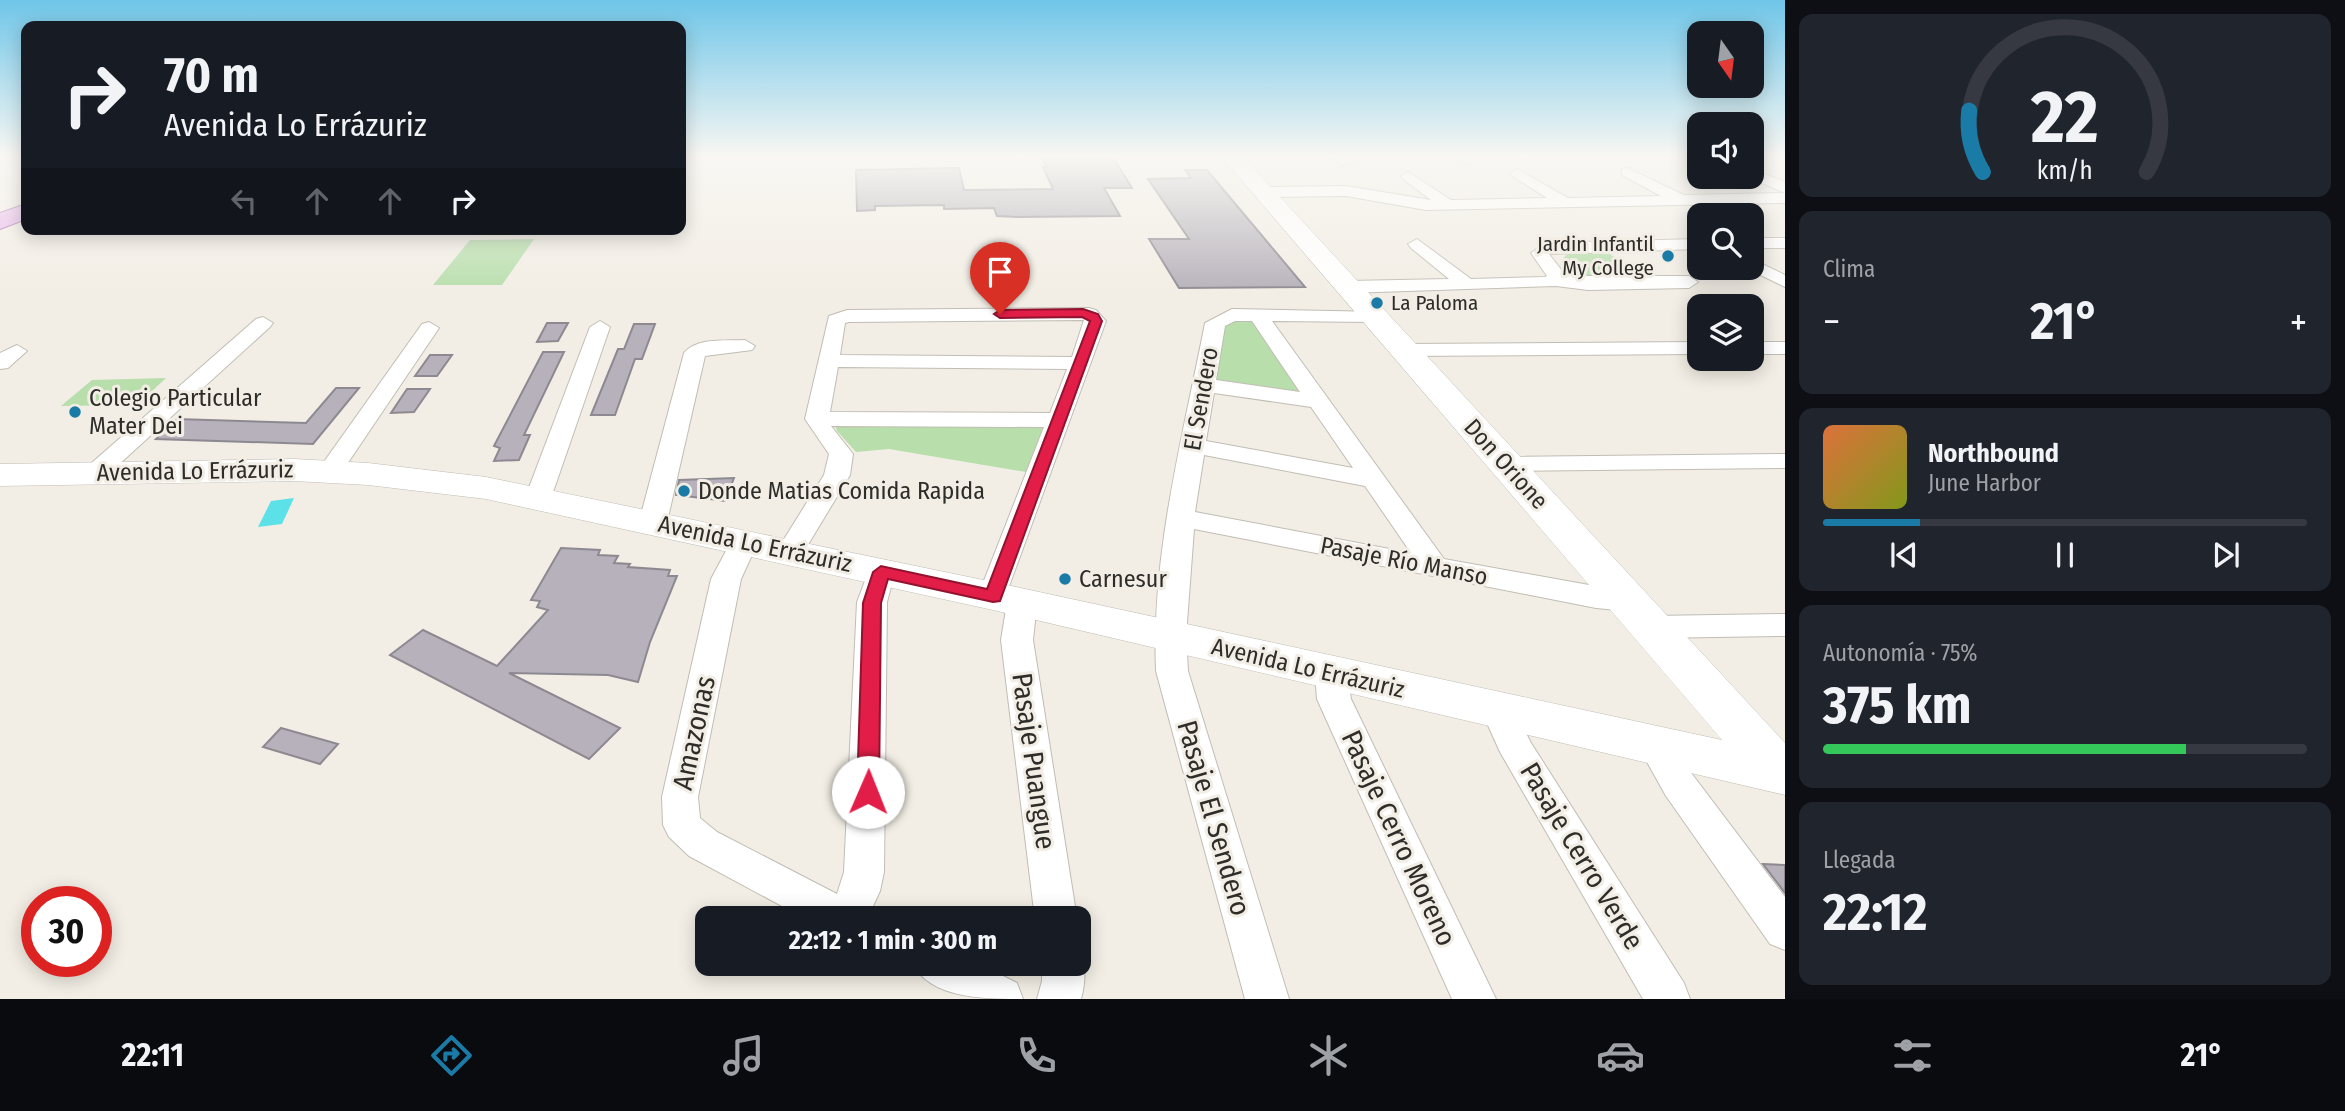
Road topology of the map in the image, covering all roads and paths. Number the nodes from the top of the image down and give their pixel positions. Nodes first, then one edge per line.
1 (1273, 203) edge
2 (1407, 203) edge
3 (1445, 203) edge
4 (1540, 203) edge
5 (1448, 205) junction
6 (21, 213) edge
7 (21, 221) edge
8 (0, 222) edge
9 (0, 230) edge
10 (1764, 243) edge
11 (1785, 243) edge
12 (1416, 244) dead end
13 (1687, 244) edge
14 (1602, 246) junction
15 (1764, 271) edge
16 (1556, 281) junction
17 (1657, 282) junction
18 (1689, 282) dead end
19 (1784, 282) edge
20 (1467, 285) junction
21 (1348, 287) junction
22 (1258, 315) junction
23 (1374, 316) junction
24 (263, 323) dead end
25 (600, 327) dead end
26 (429, 328) dead end
27 (745, 346) dead end
28 (1687, 348) edge
29 (1764, 348) edge
30 (1783, 349) edge
31 (1404, 350) junction
32 (828, 361) junction
33 (1080, 363) junction
34 (1203, 385) junction
35 (1320, 401) junction
36 (817, 419) junction
37 (1058, 420) junction
38 (1193, 446) junction
39 (1785, 461) edge
40 (1506, 464) junction
41 (330, 471) junction
42 (96, 472) junction
43 (0, 475) edge
44 (1374, 480) junction
45 (538, 498) junction
46 (1181, 518) junction
47 (653, 522) junction
48 (744, 542) junction
49 (790, 552) junction
50 (1435, 567) junction
51 (881, 572) junction
52 (1008, 599) junction
53 (1640, 614) junction
54 (1785, 625) edge
55 (1170, 636) junction
56 (1331, 674) junction
57 (1499, 712) junction
58 (1655, 746) junction
59 (1783, 773) edge
60 (821, 906) edge
61 (852, 906) edge
62 (1054, 906) edge
63 (1785, 930) edge
64 (957, 976) edge
65 (1064, 976) edge
66 (1001, 999) edge
67 (1059, 999) edge
68 (1267, 999) edge
69 (1474, 999) edge
70 (1668, 999) edge

1 - 21 main road, Don Orione
2 - 5 street
3 - 5 street
4 - 5 street
6 - 8 main road
7 - 9 main road
10 - 11 street
12 - 20 street
13 - 14 street
14 - 16 street
14 - 17 street
15 - 19 street
16 - 17 street
16 - 20 street
17 - 18 street
20 - 21 street
21 - 23 main road, Don Orione
22 - 23 street, El Sendero
22 - 34 street, El Sendero
22 - 35 street
23 - 31 main road, Don Orione
24 - 42 street
25 - 45 street
26 - 41 street
27 - 47 street
28 - 31 street
29 - 30 street
31 - 40 main road, Don Orione
32 - 33 street
32 - 33 street, Pasaje Puangue
32 - 36 street
33 - 37 street, Pasaje Puangue
34 - 35 street
34 - 38 street, El Sendero
35 - 44 street
36 - 37 street
36 - 49 street
37 - 52 street, Pasaje Puangue
38 - 44 street
38 - 46 street, El Sendero
39 - 40 street
40 - 53 main road, Don Orione
41 - 42 main road, Avenida Lo Errázuriz
41 - 45 main road, Avenida Lo Errázuriz
42 - 43 main road, Avenida Lo Errázuriz
44 - 50 street
45 - 47 main road, Avenida Lo Errázuriz
46 - 50 street, Pasaje Río Manso
46 - 55 street, El Sendero
47 - 48 main road, Avenida Lo Errázuriz
48 - 49 main road, Avenida Lo Errázuriz
48 - 60 street, Amazonas
49 - 51 main road, Avenida Lo Errázuriz
50 - 53 street, Pasaje Río Manso
51 - 52 main road, Avenida Lo Errázuriz
51 - 61 street
52 - 55 main road, Avenida Lo Errázuriz
52 - 62 street, Pasaje Puangue
53 - 54 street, Pasaje Río Manso
53 - 59 main road, Don Orione
55 - 56 main road, Avenida Lo Errázuriz
55 - 68 street, Pasaje El Sendero
56 - 57 main road, Avenida Lo Errázuriz
56 - 69 street, Pasaje Cerro Moreno
57 - 58 main road, Avenida Lo Errázuriz
57 - 70 street, Pasaje Cerro Verde
58 - 59 main road, Avenida Lo Errázuriz
58 - 63 street
64 - 66 street
65 - 67 street

